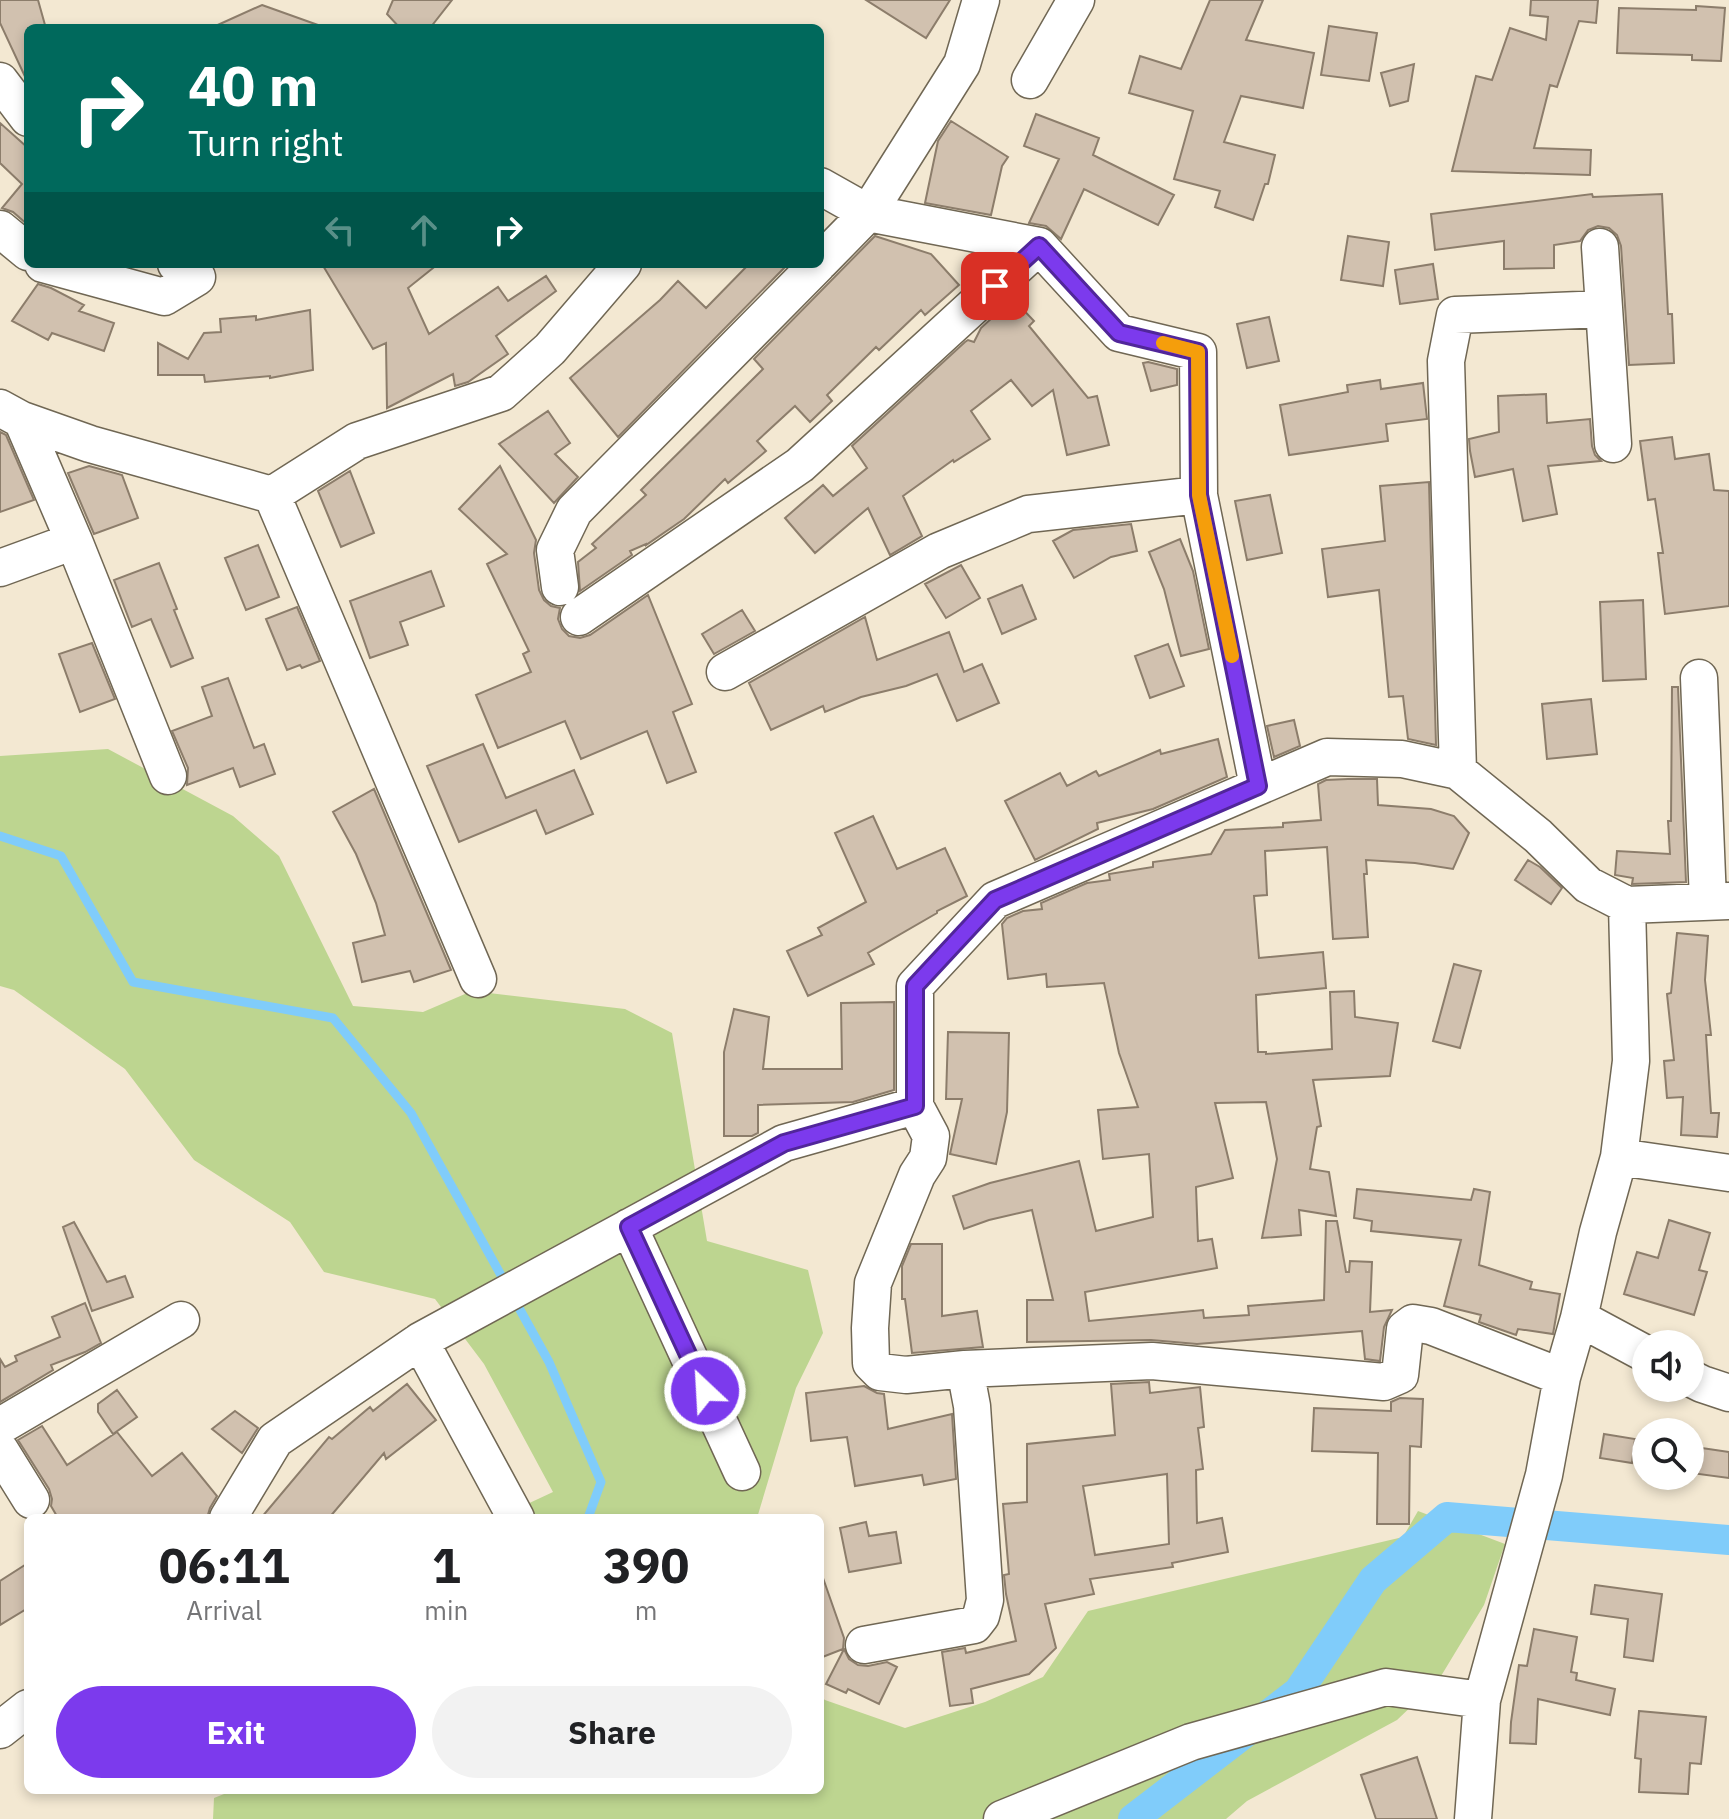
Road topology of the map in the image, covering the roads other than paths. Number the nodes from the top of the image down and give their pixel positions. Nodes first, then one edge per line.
1 (981, 0) edge
2 (1076, 0) edge
3 (1030, 80) dead end
4 (0, 81) edge
5 (24, 113) edge
6 (824, 188) edge
7 (868, 213) junction
8 (0, 229) edge
9 (1039, 246) junction
10 (1600, 247) dead end
11 (24, 249) edge
12 (824, 258) edge
13 (58, 268) edge
14 (182, 268) edge
15 (620, 268) edge
16 (814, 268) edge
17 (1604, 309) junction
18 (11, 414) edge
19 (1613, 444) dead end
20 (272, 495) junction
21 (1199, 495) junction
22 (74, 541) junction
23 (0, 568) edge
24 (725, 672) dead end
25 (1699, 678) dead end
26 (1458, 771) junction
27 (168, 776) dead end
28 (1258, 786) junction
29 (1719, 901) edge
30 (1627, 905) junction
31 (478, 979) dead end
32 (915, 1106) junction
33 (1619, 1157) junction
34 (1729, 1173) edge
35 (629, 1227) junction
36 (1579, 1318) junction
37 (181, 1320) dead end
38 (420, 1341) junction
39 (1632, 1346) edge
40 (965, 1369) junction
41 (1562, 1377) junction
42 (1704, 1385) edge
43 (1729, 1393) edge
44 (0, 1426) edge
45 (0, 1450) edge
46 (742, 1472) dead end
47 (31, 1500) dead end
48 (230, 1514) edge
49 (514, 1514) edge
50 (864, 1645) dead end
51 (1482, 1700) junction
52 (24, 1711) edge
53 (0, 1730) edge
54 (1002, 1819) edge
55 (1473, 1819) edge

1 - 7 street
2 - 3 street
4 - 5 street
6 - 7 street
7 - 9 street
7 - 12 street
8 - 11 street
9 - 16 street
9 - 21 street
10 - 17 street
13 - 14 street
15 - 20 street
17 - 19 street
17 - 26 street
18 - 20 street
18 - 22 street
20 - 31 street
21 - 24 street
21 - 28 street
22 - 23 street
22 - 27 street
25 - 29 street
26 - 28 street
26 - 30 street
28 - 32 street
29 - 30 street
30 - 33 street
32 - 35 street
32 - 40 street
33 - 34 street
33 - 36 street
35 - 38 street
35 - 46 street
36 - 39 street
36 - 41 street
37 - 44 street
38 - 48 street
38 - 49 street
40 - 41 street
40 - 50 street
41 - 51 street
42 - 43 street
45 - 47 street
51 - 54 street
51 - 55 street
52 - 53 street

